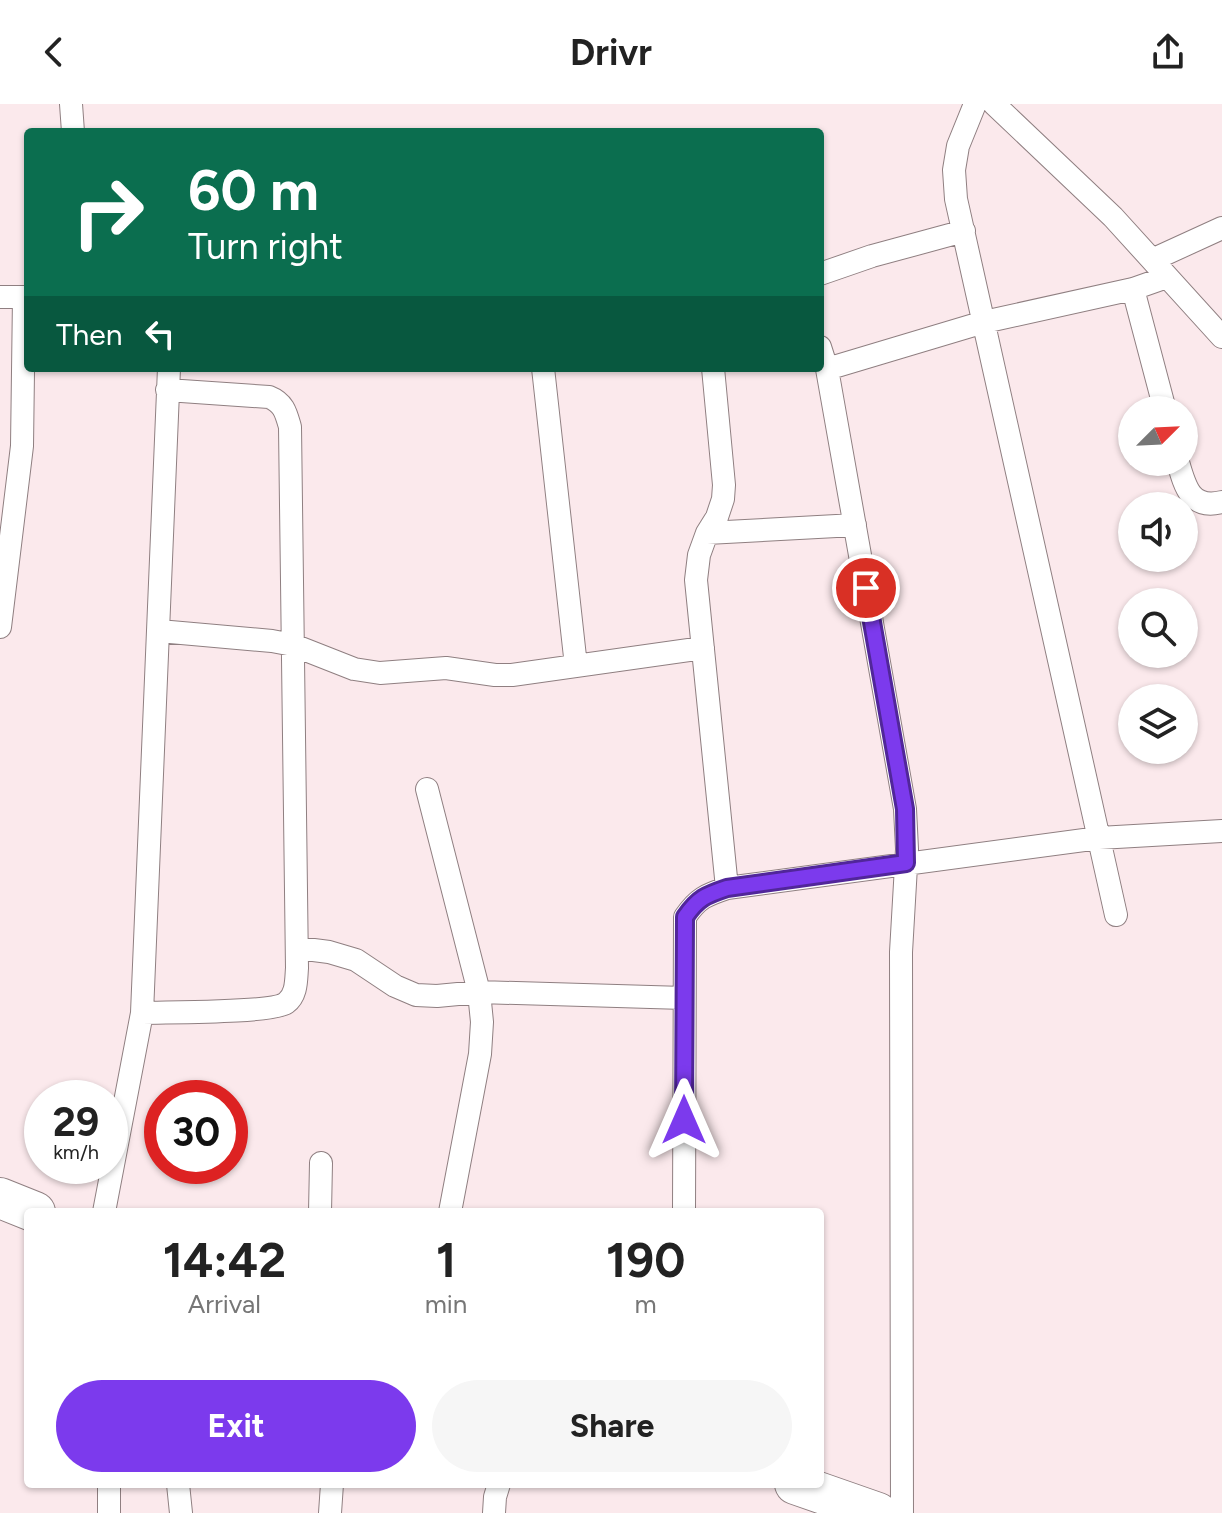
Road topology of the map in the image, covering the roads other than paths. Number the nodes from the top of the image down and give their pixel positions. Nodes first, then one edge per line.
1 (71, 104) edge
2 (975, 104) edge
3 (994, 104) edge
4 (73, 128) edge
5 (1222, 228) edge
6 (964, 231) junction
7 (1152, 260) junction
8 (824, 273) edge
9 (1167, 277) junction
10 (1133, 289) junction
11 (0, 297) edge
12 (24, 297) edge
13 (984, 322) junction
14 (1222, 337) edge
15 (824, 360) edge
16 (827, 369) junction
17 (24, 372) edge
18 (543, 372) edge
19 (713, 372) edge
20 (168, 379) edge
21 (1161, 396) edge
22 (1182, 476) edge
23 (1222, 502) edge
24 (855, 525) junction
25 (707, 533) junction
26 (0, 627) edge
27 (159, 631) junction
28 (293, 645) junction
29 (703, 648) junction
30 (576, 666) junction
31 (427, 789) dead end
32 (1222, 831) edge
33 (1099, 838) junction
34 (906, 863) junction
35 (727, 888) junction
36 (1116, 915) dead end
37 (298, 948) junction
38 (479, 992) junction
39 (684, 998) junction
40 (142, 1013) junction
41 (321, 1163) dead end
42 (0, 1198) edge
43 (25, 1208) edge
44 (105, 1208) edge
45 (320, 1208) edge
46 (451, 1208) edge
47 (684, 1208) edge
48 (109, 1488) edge
49 (178, 1488) edge
50 (332, 1488) edge
51 (498, 1488) edge
52 (806, 1488) edge
53 (109, 1513) edge
54 (181, 1513) edge
55 (330, 1513) edge
56 (494, 1513) edge
57 (878, 1513) edge
58 (902, 1513) edge

1 - 4 street
2 - 6 street
3 - 7 street
5 - 7 street
6 - 8 street
6 - 13 street
7 - 9 street
9 - 10 street
9 - 14 street
10 - 13 street
10 - 21 street
11 - 12 street
13 - 16 street
13 - 33 street
15 - 16 street
16 - 24 street
17 - 26 street
18 - 30 street
19 - 25 street
20 - 27 street
20 - 28 street
22 - 23 street
24 - 25 street
24 - 34 street
25 - 29 street
27 - 28 street
27 - 40 street
28 - 30 street
28 - 37 street
29 - 30 street
29 - 35 street
31 - 38 street
32 - 33 street
33 - 34 street
33 - 36 street
34 - 35 street
34 - 58 street
35 - 39 street
37 - 38 street
37 - 40 street
38 - 39 street
38 - 46 street
39 - 47 street
40 - 44 street
41 - 45 street
42 - 43 highway
48 - 53 street
49 - 54 street
50 - 55 street
51 - 56 street
52 - 57 highway

